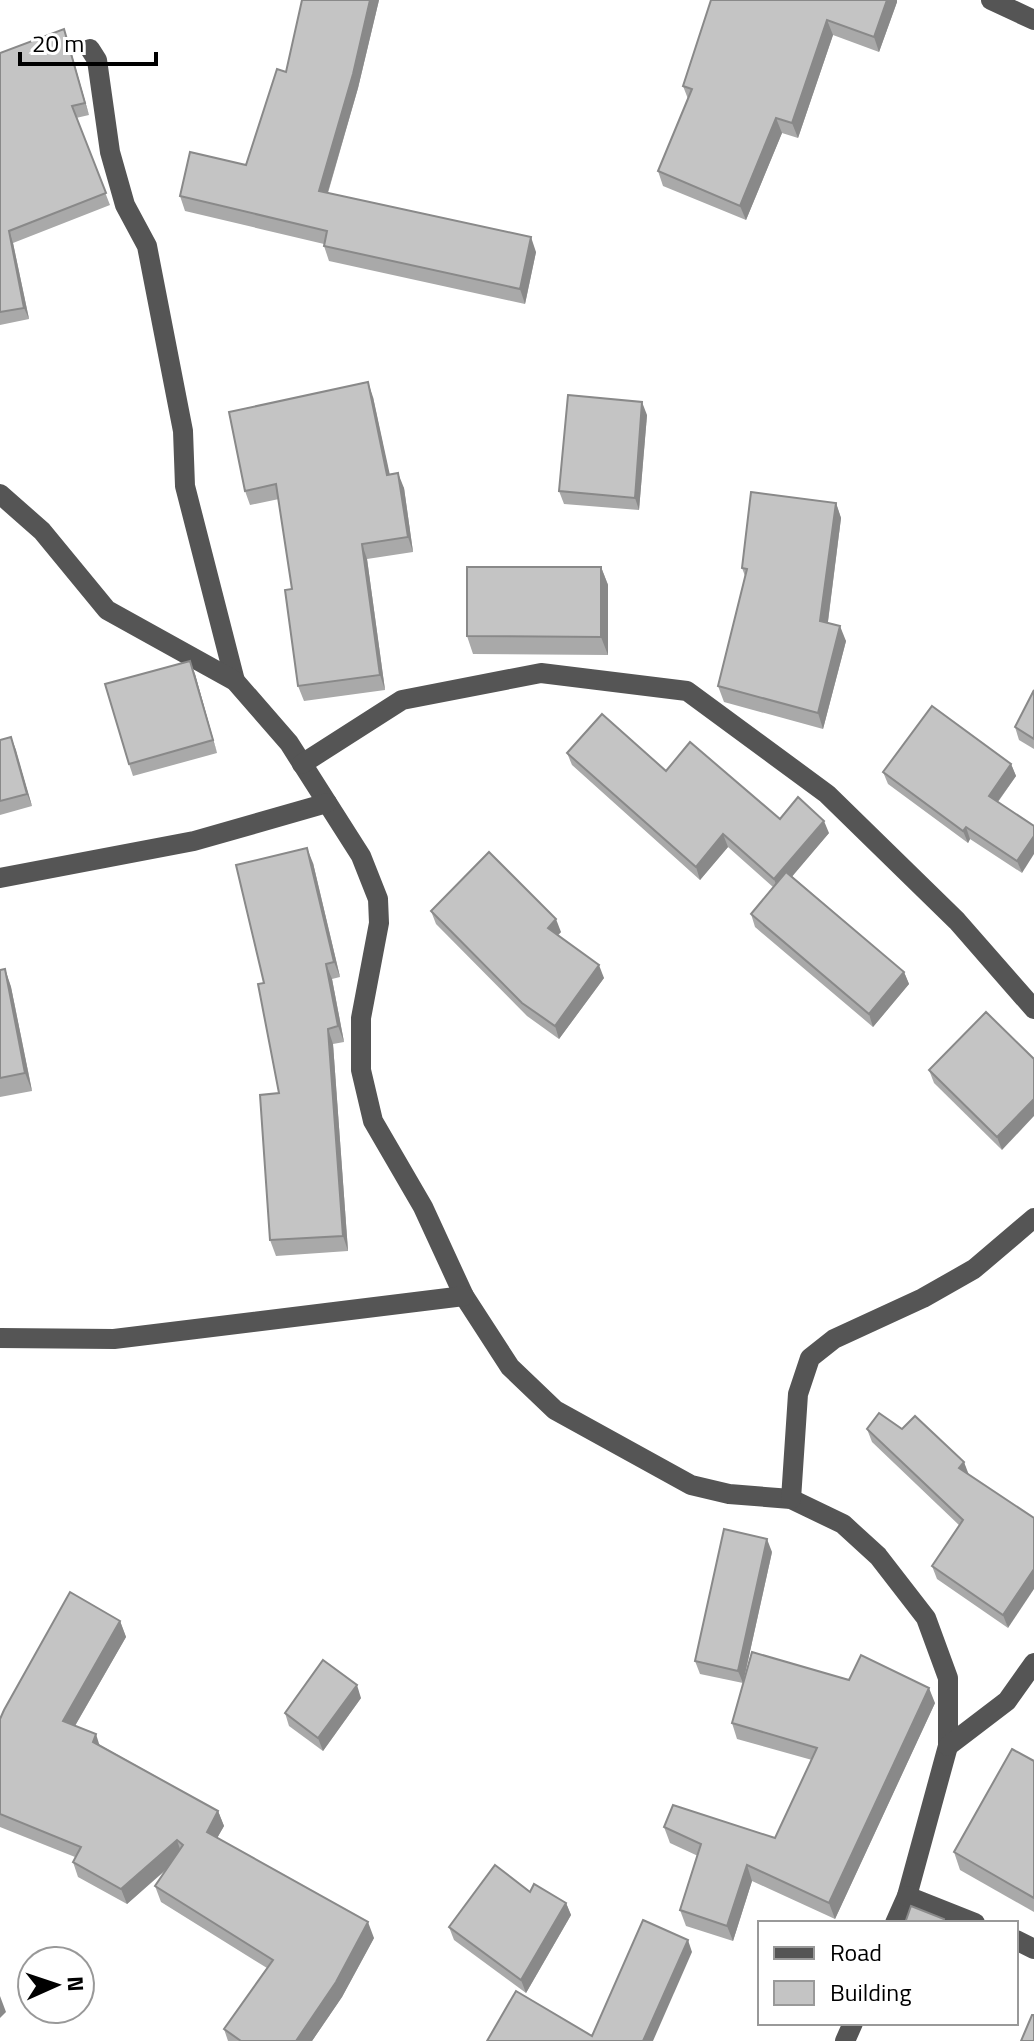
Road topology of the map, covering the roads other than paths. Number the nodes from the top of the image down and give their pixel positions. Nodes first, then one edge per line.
1 (991, 0) edge
2 (1034, 20) edge
3 (90, 49) dead end
4 (0, 494) edge
5 (235, 681) junction
6 (302, 764) junction
7 (327, 803) junction
8 (0, 878) edge
9 (1034, 1009) edge
10 (1034, 1218) edge
11 (464, 1296) junction
12 (0, 1338) edge
13 (791, 1499) junction
14 (1034, 1663) edge
15 (948, 1746) junction
16 (907, 1896) junction
17 (896, 1921) edge
18 (970, 1921) edge

1 - 2 street
3 - 5 street
4 - 5 street
5 - 6 street
6 - 7 street
6 - 9 street
7 - 8 street
7 - 11 street
10 - 13 street
11 - 12 street
11 - 13 street
13 - 15 street
14 - 15 street
15 - 16 street
16 - 17 street
16 - 18 street

